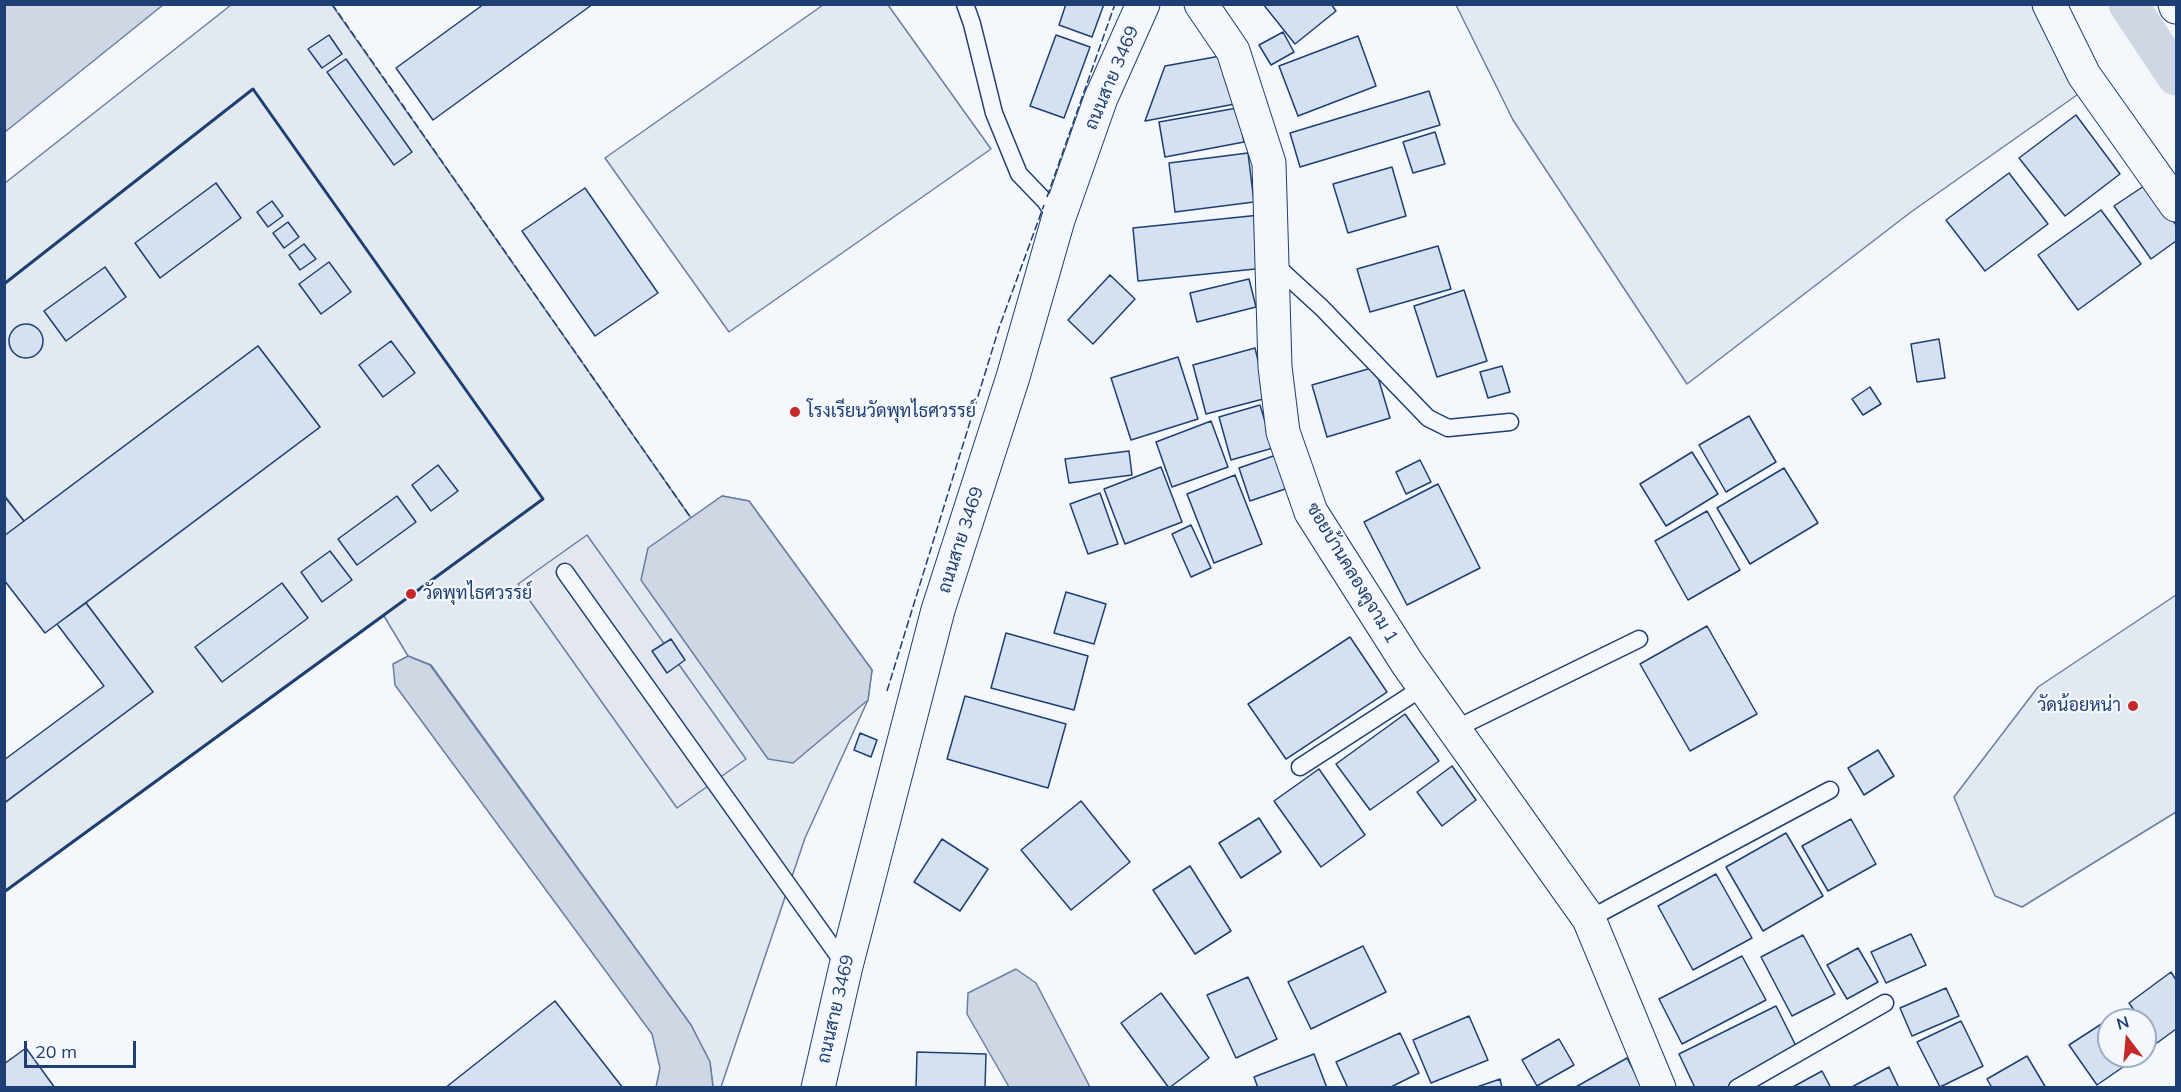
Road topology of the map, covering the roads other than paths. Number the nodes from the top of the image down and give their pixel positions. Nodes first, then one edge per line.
1 (965, 4) edge
2 (1143, 4) edge
3 (1201, 4) edge
4 (2049, 4) edge
5 (2176, 205) edge
6 (1058, 220) junction
7 (1273, 263) junction
8 (1510, 422) dead end
9 (565, 572) dead end
10 (1639, 639) dead end
11 (1425, 686) junction
12 (1455, 729) junction
13 (1300, 767) dead end
14 (1830, 789) dead end
15 (1589, 919) junction
16 (846, 966) junction
17 (1885, 1003) dead end
18 (818, 1088) edge
19 (1659, 1088) edge
20 (1737, 1088) edge

1 - 6 lane
2 - 6 street, ถนนสาย 3469
3 - 7 street, ซอยบ้านคลองคูจาม 1
4 - 5 street
6 - 16 street, ถนนสาย 3469
7 - 8 lane
7 - 11 street, ซอยบ้านคลองคูจาม 1
9 - 16 lane
10 - 12 lane
11 - 12 street, ซอยบ้านคลองคูจาม 1
11 - 13 lane
12 - 15 street, ซอยบ้านคลองคูจาม 1
14 - 15 lane
15 - 19 street, ซอยบ้านคลองคูจาม 1
16 - 18 street, ถนนสาย 3469
17 - 20 lane

